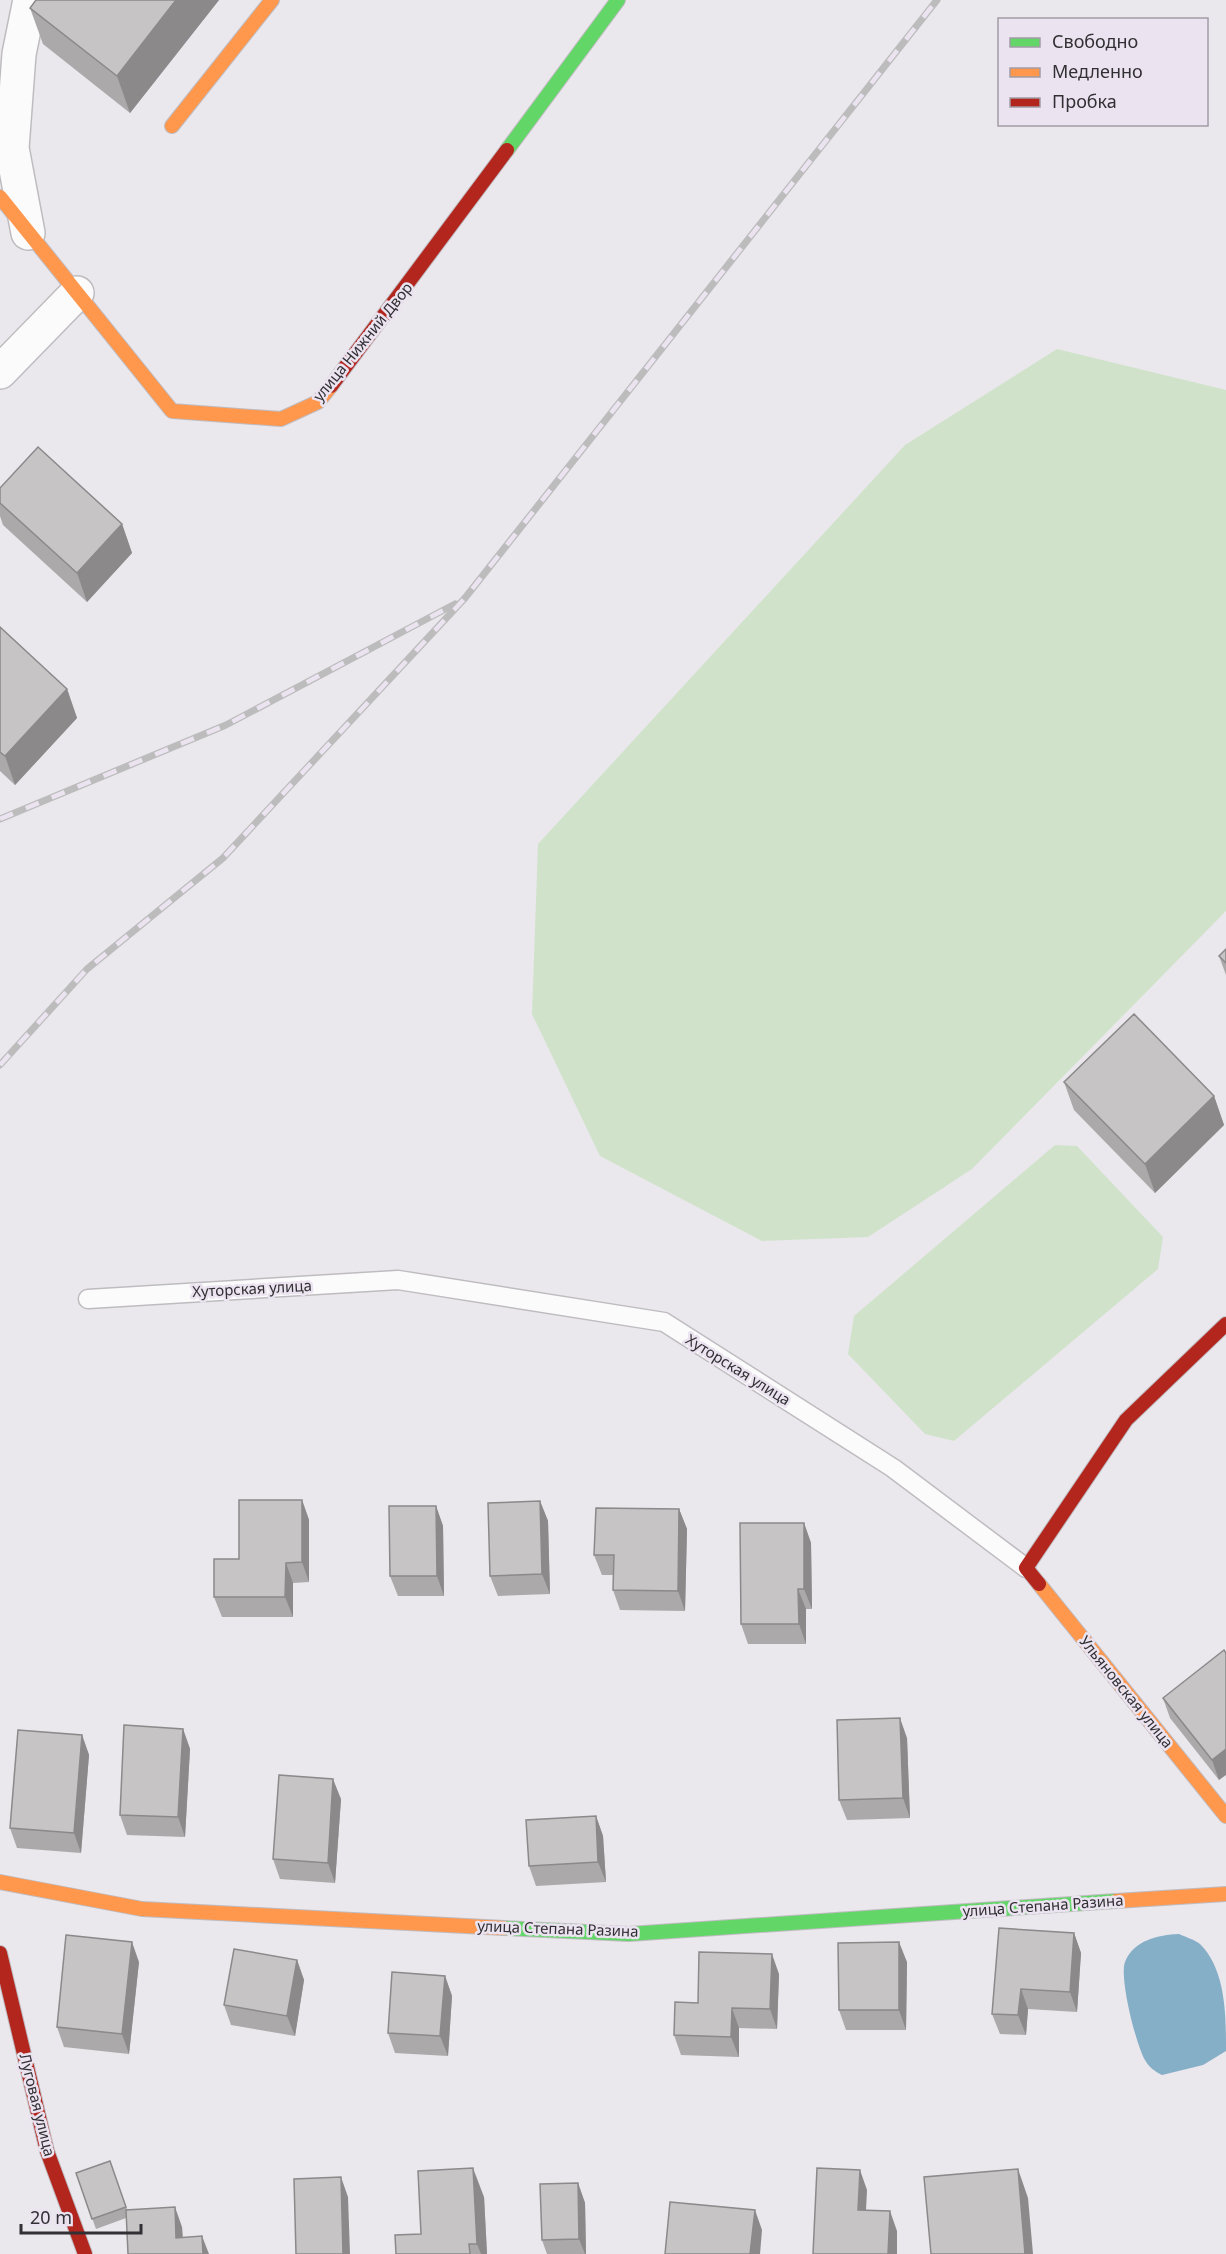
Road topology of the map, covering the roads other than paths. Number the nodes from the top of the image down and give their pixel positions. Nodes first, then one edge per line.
1 (30, 0) edge
2 (272, 0) edge
3 (617, 0) edge
4 (172, 126) dead end
5 (0, 197) edge
6 (28, 232) junction
7 (77, 293) junction
8 (0, 372) edge
9 (88, 1299) dead end
10 (1226, 1324) edge
11 (1026, 1569) junction
12 (1226, 1816) edge
13 (0, 1882) edge
14 (1226, 1894) edge
15 (0, 1953) edge
16 (85, 2254) edge

1 - 6 street
2 - 4 street
3 - 7 street, улица Нижний Двор
5 - 6 street, улица Нижний Двор
6 - 7 street, улица Нижний Двор
7 - 8 street
9 - 11 lane, Хуторская улица
10 - 11 street
11 - 12 street, Ульяновская улица
13 - 14 street, улица Степана Разина
15 - 16 street, Луговая улица

